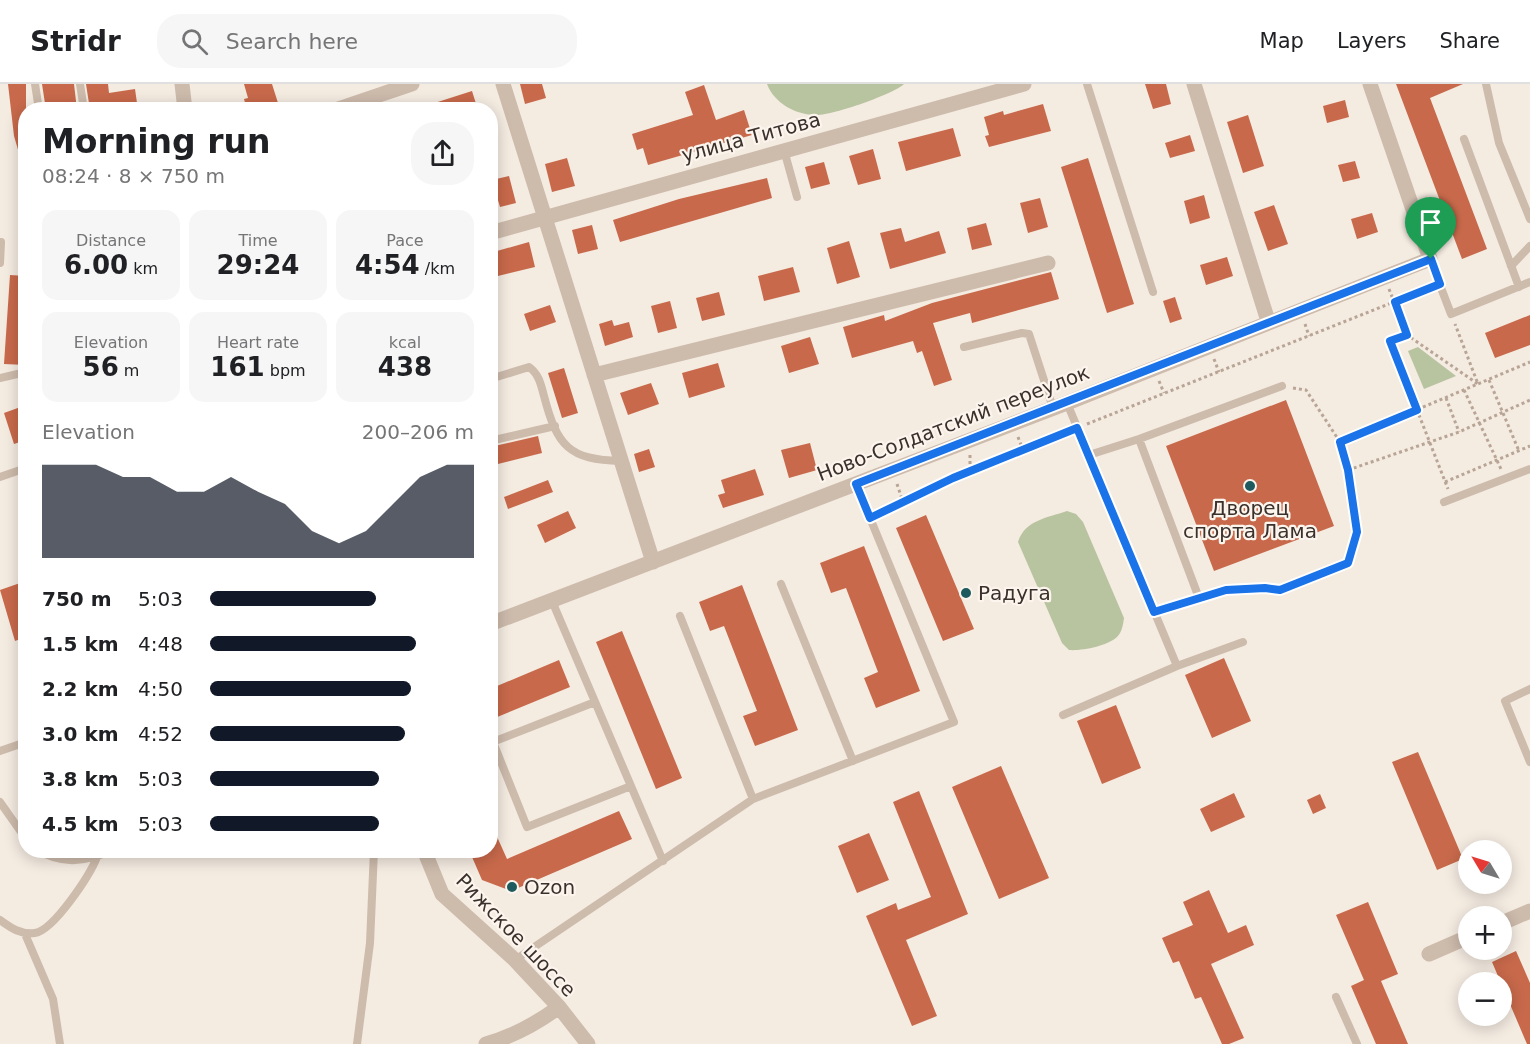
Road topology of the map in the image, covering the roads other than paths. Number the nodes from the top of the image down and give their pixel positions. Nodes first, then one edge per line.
1 (35, 84) edge
2 (80, 84) edge
3 (182, 84) edge
4 (412, 84) edge
5 (503, 84) edge
6 (1024, 84) edge
7 (1087, 84) edge
8 (1194, 84) edge
9 (1370, 84) edge
10 (1486, 84) edge
11 (38, 102) edge
12 (83, 102) edge
13 (184, 102) edge
14 (359, 102) edge
15 (1464, 139) dead end
16 (784, 150) junction
17 (797, 197) dead end
18 (546, 216) junction
19 (1530, 219) edge
20 (498, 231) edge
21 (1, 242) edge
22 (1530, 246) edge
23 (1431, 259) junction
24 (0, 263) edge
25 (1048, 263) dead end
26 (1511, 266) junction
27 (1530, 282) edge
28 (1519, 287) junction
29 (1154, 292) dead end
30 (1268, 321) junction
31 (964, 347) dead end
32 (18, 374) edge
33 (594, 375) junction
34 (498, 377) edge
35 (0, 378) edge
36 (1282, 386) road end
37 (1060, 406) junction
38 (555, 426) junction
39 (498, 439) edge
40 (1139, 439) junction
41 (1089, 455) junction
42 (621, 461) junction
43 (18, 471) edge
44 (1529, 473) edge
45 (0, 477) edge
46 (856, 484) junction
47 (1444, 502) dead end
48 (653, 562) junction
49 (1348, 563) road end
50 (781, 584) dead end
51 (1199, 598) junction
52 (552, 601) junction
53 (1154, 612) junction
54 (680, 616) dead end
55 (498, 621) edge
56 (1243, 642) dead end
57 (1177, 666) junction
58 (1530, 689) edge
59 (595, 702) junction
60 (1063, 715) dead end
61 (498, 741) edge
62 (18, 745) edge
63 (0, 751) edge
64 (498, 757) edge
65 (853, 761) junction
66 (1530, 762) edge
67 (631, 786) junction
68 (753, 800) junction
69 (0, 802) edge
70 (18, 828) edge
71 (54, 858) edge
72 (92, 858) edge
73 (97, 858) edge
74 (375, 858) edge
75 (427, 858) edge
76 (663, 861) junction
77 (1528, 916) edge
78 (0, 920) edge
79 (1512, 920) edge
80 (25, 934) junction
81 (1458, 941) edge
82 (1429, 954) dead end
83 (515, 960) junction
84 (1336, 997) dead end
85 (559, 1007) junction
86 (60, 1044) edge
87 (357, 1044) edge
88 (486, 1044) edge
89 (588, 1044) edge
90 (1357, 1044) edge

1 - 11 lane
2 - 12 lane
3 - 13 street
4 - 14 street
5 - 18 street
6 - 16 street, улица Титова
7 - 29 lane
8 - 30 street
9 - 23 street
10 - 19 lane
15 - 26 lane
16 - 17 lane
16 - 18 street, улица Титова
18 - 20 street, улица Титова
18 - 33 street
21 - 24 lane
22 - 26 lane
23 - 28 lane
23 - 30 street, Ново-Солдатский переулок
25 - 33 street
26 - 28 lane
27 - 28 lane
30 - 37 street, Ново-Солдатский переулок
31 - 37 lane
32 - 35 lane
33 - 42 street
34 - 38 lane
36 - 40 lane
37 - 41 lane
37 - 46 street, Ново-Солдатский переулок
38 - 39 lane
38 - 42 lane
40 - 41 lane
40 - 51 lane
41 - 53 lane
42 - 48 street
43 - 45 lane
44 - 47 lane
46 - 48 street, Ново-Солдатский переулок
46 - 65 lane
48 - 52 street, Ново-Солдатский переулок
49 - 51 lane
50 - 65 lane
51 - 53 lane
52 - 55 street, Ново-Солдатский переулок
52 - 59 lane
53 - 57 lane
54 - 68 lane
56 - 57 lane
57 - 60 lane
58 - 66 lane
59 - 61 lane
59 - 67 lane
62 - 63 lane
64 - 67 lane
65 - 68 lane
67 - 76 lane
68 - 76 lane
69 - 70 lane
71 - 72 lane
73 - 80 lane
74 - 87 lane
75 - 83 street, Рижское шоссе
76 - 83 lane
77 - 79 street
78 - 80 lane
80 - 86 lane
81 - 82 street
83 - 85 street, Рижское шоссе
84 - 90 lane
85 - 88 street
85 - 89 street, Рижское шоссе

